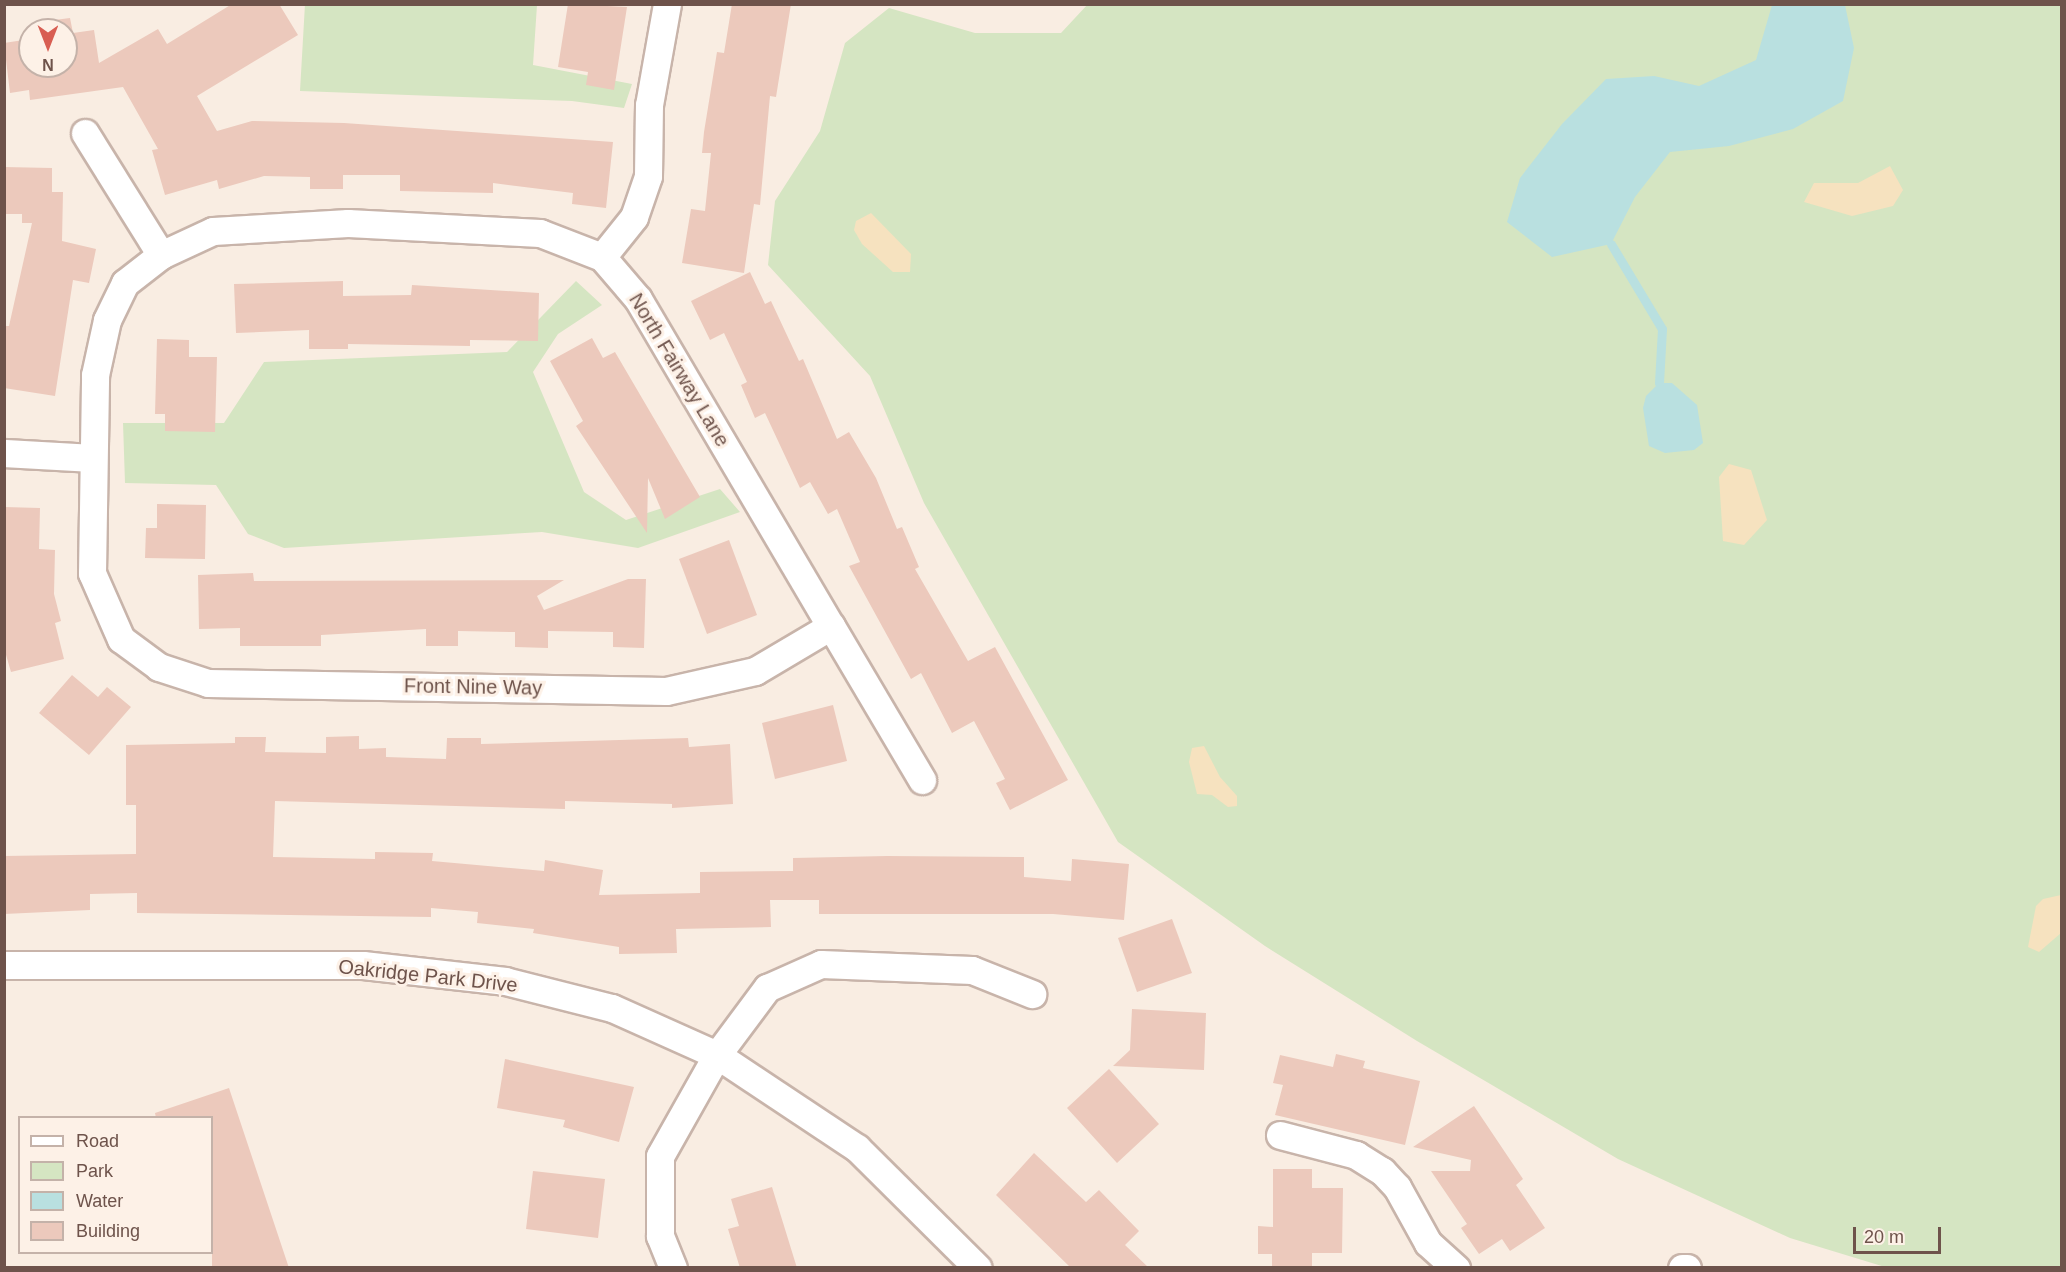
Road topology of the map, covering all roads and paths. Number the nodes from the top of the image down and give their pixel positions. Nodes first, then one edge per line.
1 (666, 4) edge
2 (85, 133) dead end
3 (160, 255) junction
4 (602, 257) junction
5 (4, 453) edge
6 (93, 458) junction
7 (831, 626) junction
8 (922, 780) dead end
9 (4, 965) edge
10 (1032, 994) dead end
11 (717, 1055) junction
12 (1280, 1135) dead end
13 (673, 1268) edge
14 (978, 1268) edge
15 (1456, 1268) edge
16 (1682, 1268) edge
17 (1687, 1268) edge

1 - 4 street
2 - 3 street
3 - 4 street, Front Nine Way
3 - 6 street, Front Nine Way
4 - 7 street, North Fairway Lane
5 - 6 street
6 - 7 street, Front Nine Way
7 - 8 street
9 - 11 street, Oakridge Park Drive
10 - 11 street
11 - 13 street
11 - 14 street, Oakridge Park Drive
12 - 15 street
16 - 17 street

